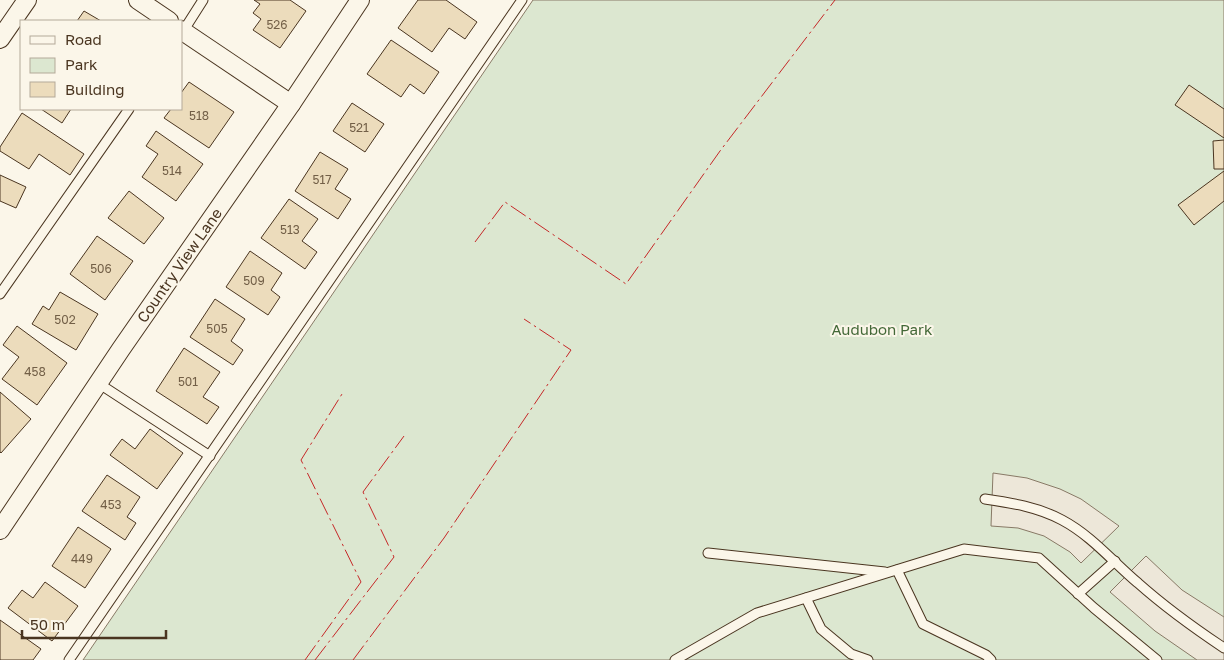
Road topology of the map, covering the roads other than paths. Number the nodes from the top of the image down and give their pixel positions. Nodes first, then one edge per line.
1 (27, 0) edge
2 (138, 0) edge
3 (204, 0) edge
4 (360, 0) edge
5 (522, 0) edge
6 (166, 20) edge
7 (182, 26) edge
8 (182, 31) edge
9 (0, 39) edge
10 (290, 104) junction
11 (128, 110) edge
12 (0, 294) edge
13 (98, 383) junction
14 (210, 456) junction
15 (985, 499) dead end
16 (0, 530) edge
17 (708, 553) dead end
18 (1115, 561) junction
19 (893, 571) junction
20 (1078, 594) junction
21 (806, 598) junction
22 (1224, 648) edge
23 (69, 660) edge
24 (675, 660) edge
25 (868, 660) edge
26 (990, 660) edge
27 (1157, 660) edge

1 - 9 street
2 - 6 street
3 - 7 lane
4 - 10 street, Country View Lane
5 - 14 lane
8 - 10 street
10 - 13 street, Country View Lane
11 - 12 lane
13 - 14 lane
13 - 16 street, Country View Lane
14 - 23 lane
15 - 18 lane
17 - 19 lane
18 - 20 lane
18 - 22 lane
19 - 20 lane
19 - 21 lane
19 - 26 lane
20 - 27 lane
21 - 24 lane
21 - 25 lane

